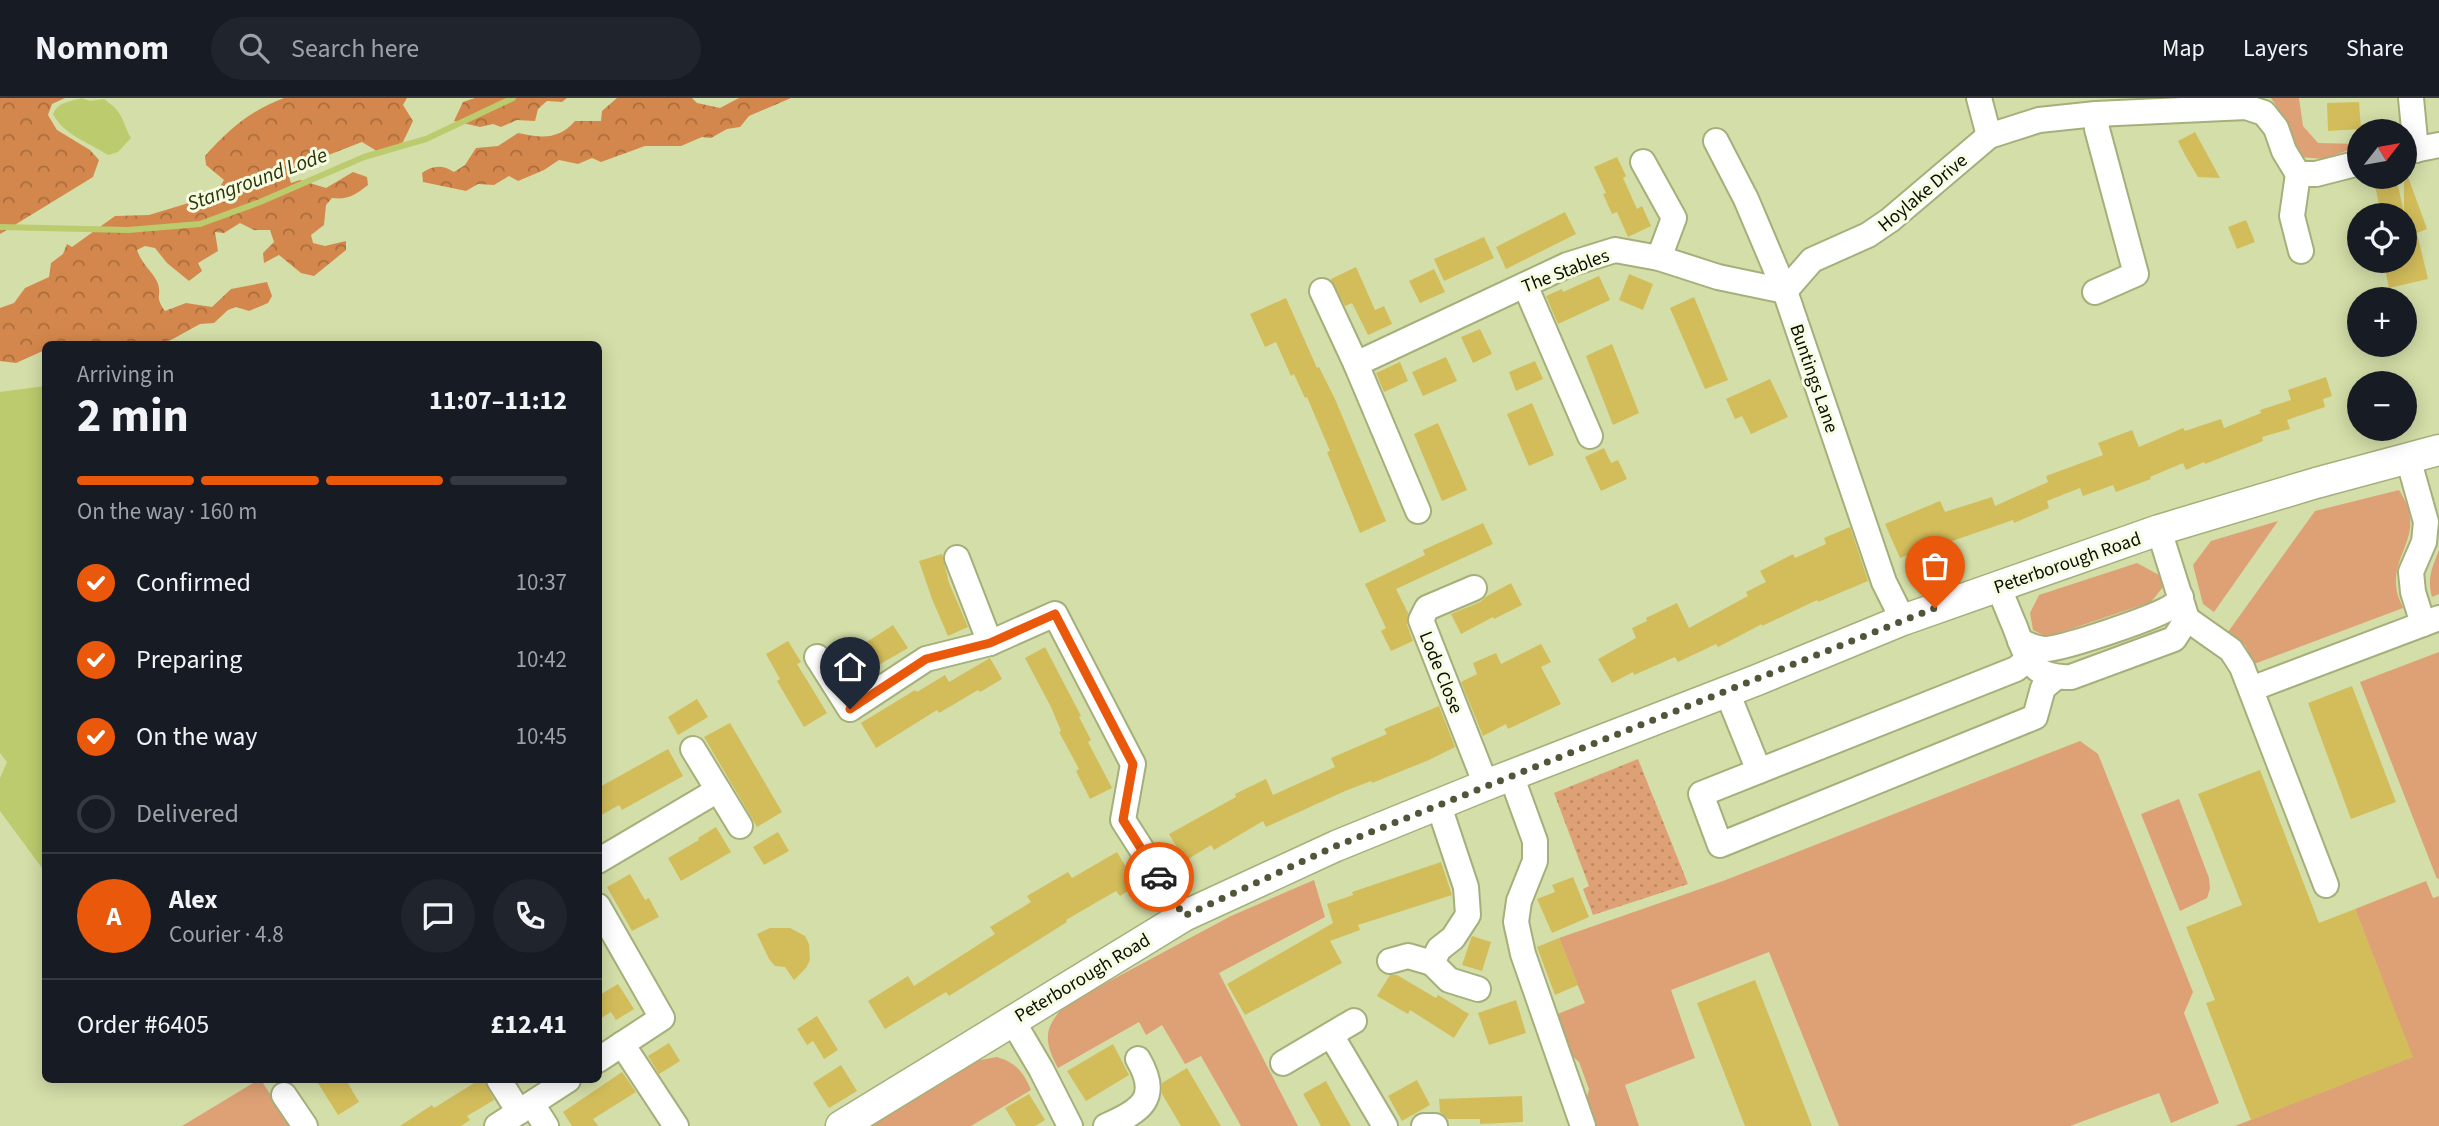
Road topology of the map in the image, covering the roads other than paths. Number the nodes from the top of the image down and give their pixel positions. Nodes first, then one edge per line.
1 (1979, 98) edge
2 (2411, 98) edge
3 (2181, 104) edge
4 (2096, 114) junction
5 (1989, 136) junction
6 (1716, 141) dead end
7 (2420, 149) edge
8 (1643, 162) dead end
9 (2347, 166) edge
10 (2298, 174) junction
11 (2301, 251) dead end
12 (1660, 258) junction
13 (1525, 285) junction
14 (1322, 291) dead end
15 (1785, 291) junction
16 (2095, 292) dead end
17 (1356, 364) junction
18 (1590, 436) dead end
19 (2439, 450) edge
20 (2408, 458) junction
21 (1418, 511) dead end
22 (2159, 530) junction
23 (957, 558) dead end
24 (1998, 586) junction
25 (1474, 588) dead end
26 (2184, 608) junction
27 (1903, 620) junction
28 (2431, 621) edge
29 (990, 643) junction
30 (2024, 651) junction
31 (817, 657) dead end
32 (2055, 678) junction
33 (2251, 689) junction
34 (1727, 692) junction
35 (693, 749) dead end
36 (1759, 771) junction
37 (1499, 780) junction
38 (718, 790) junction
39 (1439, 806) junction
40 (740, 826) dead end
41 (602, 859) edge
42 (2326, 885) dead end
43 (602, 913) edge
44 (1184, 916) junction
45 (1390, 961) dead end
46 (1432, 963) junction
47 (1478, 989) dead end
48 (1012, 1020) junction
49 (1354, 1021) dead end
50 (1331, 1035) junction
51 (622, 1044) junction
52 (602, 1057) edge
53 (1138, 1059) dead end
54 (1283, 1063) dead end
55 (502, 1083) edge
56 (563, 1083) edge
57 (284, 1095) dead end
58 (525, 1108) junction
59 (1111, 1124) edge
60 (305, 1126) edge
61 (497, 1126) edge
62 (546, 1126) edge
63 (676, 1126) edge
64 (841, 1126) edge
65 (1070, 1126) edge
66 (1384, 1126) edge
67 (1424, 1126) edge
68 (1435, 1126) edge
69 (1583, 1126) edge

1 - 5 street
2 - 7 street
3 - 4 street, Hoylake Drive
3 - 10 street, Hoylake Drive
4 - 5 street, Hoylake Drive
4 - 16 street
5 - 15 street, Hoylake Drive
6 - 15 street, Buntings Lane
8 - 12 street
9 - 10 street
10 - 11 street
12 - 13 street, The Stables
12 - 15 street, The Stables
13 - 17 street, The Stables
13 - 18 street
14 - 17 street
15 - 27 street, Buntings Lane
17 - 21 street
19 - 20 main road, Peterborough Road
20 - 22 main road, Peterborough Road
20 - 28 street
22 - 24 main road, Peterborough Road
22 - 26 street
23 - 29 street
24 - 27 main road, Peterborough Road
24 - 30 street
25 - 37 street, Lode Close
26 - 30 street
26 - 32 street
26 - 33 street
27 - 34 main road, Peterborough Road
28 - 33 street
29 - 31 street
29 - 44 street
30 - 32 street
30 - 36 street
32 - 36 street
33 - 42 street
34 - 36 street
34 - 37 main road, Peterborough Road
35 - 38 street
37 - 39 main road, Peterborough Road
37 - 69 street, Lode Close
38 - 40 street
38 - 41 street
39 - 44 main road, Peterborough Road
39 - 46 street
43 - 51 street
44 - 48 main road, Peterborough Road
45 - 46 street
46 - 47 street
48 - 64 main road, Peterborough Road
48 - 65 street
49 - 50 street
50 - 54 street
50 - 66 street
51 - 52 street
51 - 63 street
53 - 59 street
55 - 58 street
56 - 58 street
57 - 60 street
58 - 61 street
58 - 62 street
67 - 68 street

